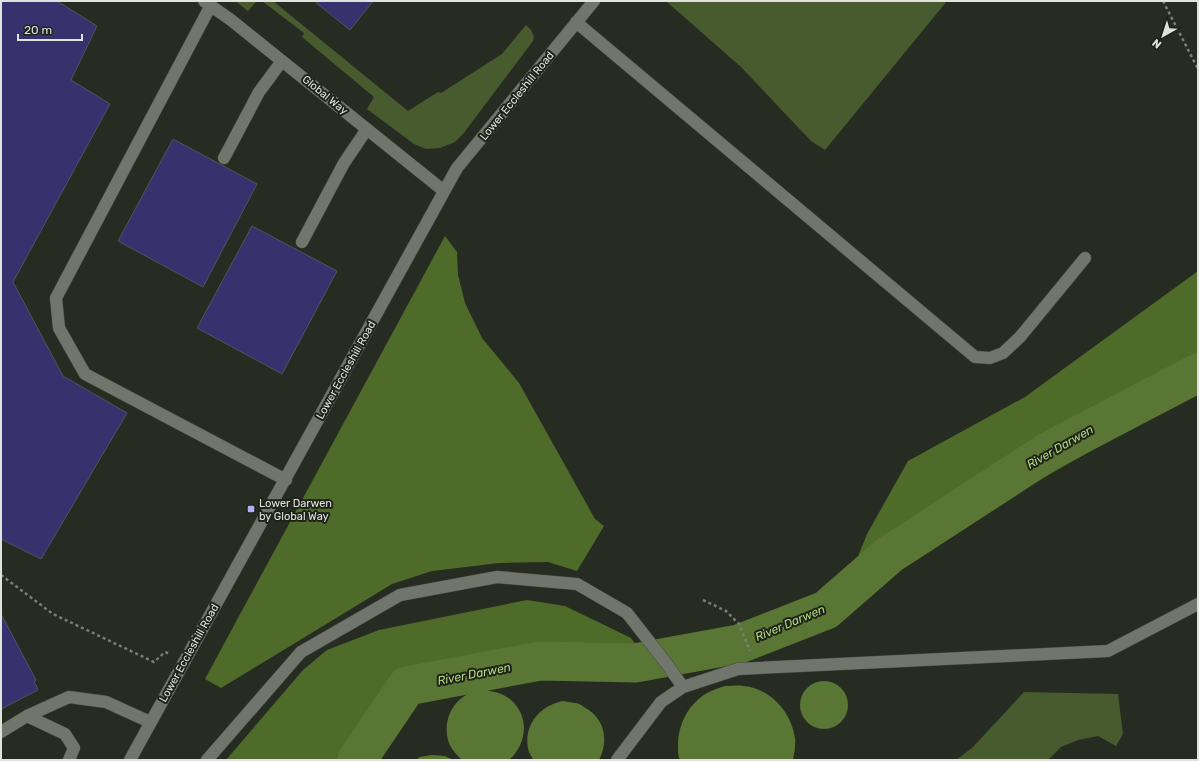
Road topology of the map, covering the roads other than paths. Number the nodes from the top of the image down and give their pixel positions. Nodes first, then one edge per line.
1 (594, 1) edge
2 (207, 3) edge
3 (576, 22) junction
4 (282, 61) junction
5 (367, 129) junction
6 (224, 158) dead end
7 (444, 192) junction
8 (302, 242) dead end
9 (1084, 258) dead end
10 (286, 480) junction
11 (1198, 604) edge
12 (683, 687) junction
13 (27, 716) junction
14 (150, 722) junction
15 (1, 732) edge
16 (69, 760) edge
17 (130, 760) edge
18 (207, 760) edge
19 (617, 760) edge

1 - 3 street, Lower Eccleshill Road
2 - 4 street, Global Way
2 - 10 street
3 - 7 street, Lower Eccleshill Road
3 - 9 street
4 - 5 street, Global Way
4 - 6 street
5 - 7 street, Global Way
5 - 8 street
7 - 10 street, Lower Eccleshill Road
10 - 14 street, Lower Eccleshill Road
11 - 12 street
12 - 18 street
12 - 19 street
13 - 14 street
13 - 15 street
13 - 16 street
14 - 17 street, Lower Eccleshill Road

